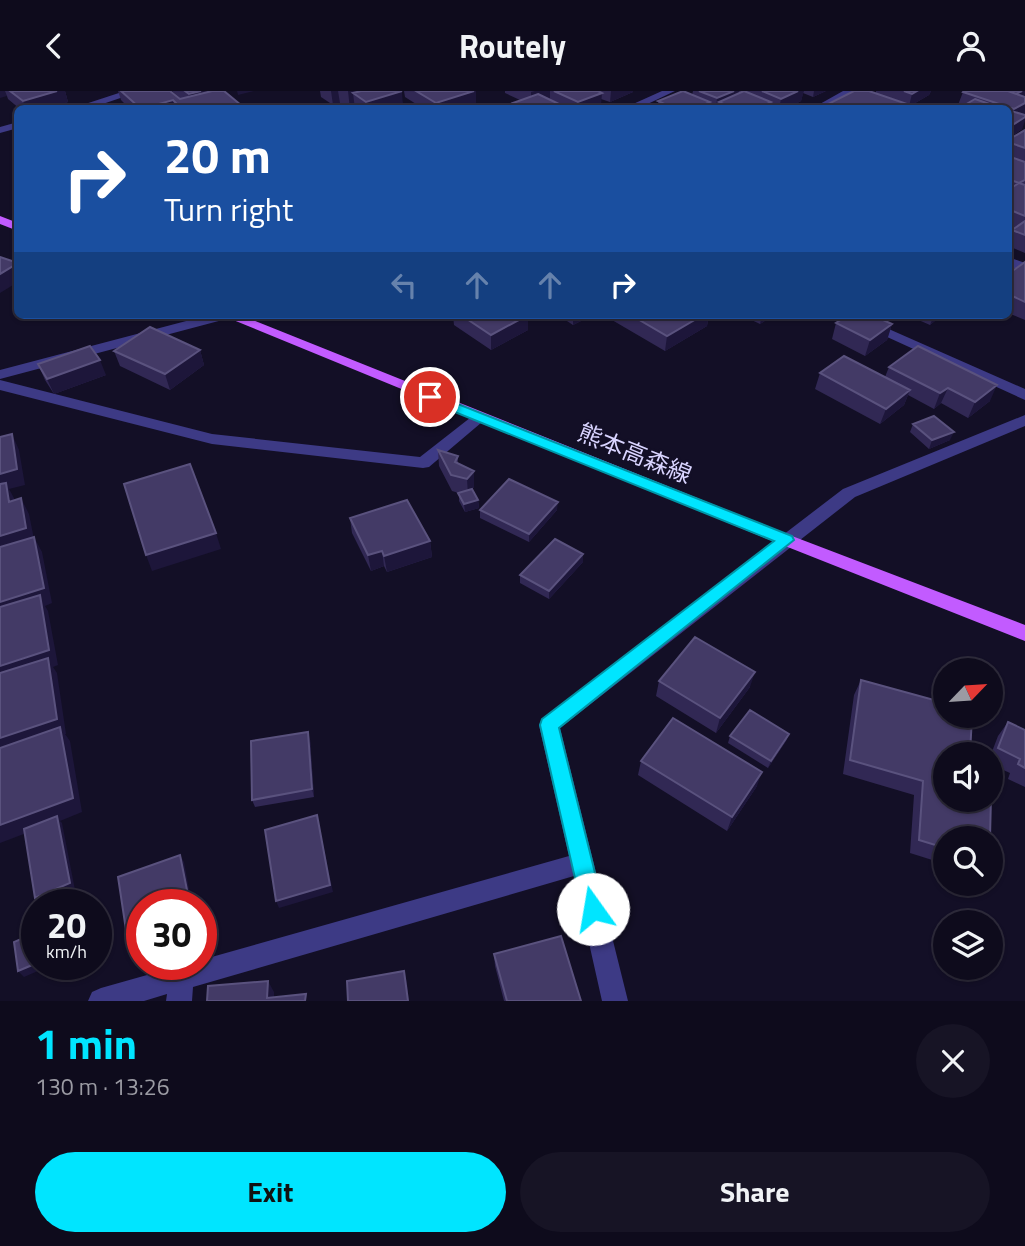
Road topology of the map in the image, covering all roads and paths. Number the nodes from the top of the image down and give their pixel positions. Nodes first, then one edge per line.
1 (136, 91) edge
2 (670, 91) edge
3 (850, 91) edge
4 (89, 105) edge
5 (637, 105) edge
6 (824, 105) edge
7 (211, 319) edge
8 (236, 319) edge
9 (855, 319) edge
10 (0, 375) edge
11 (0, 385) edge
12 (1025, 395) edge
13 (480, 417) junction
14 (1025, 420) edge
15 (786, 540) junction
16 (1025, 633) edge
17 (582, 863) junction
18 (180, 989) edge
19 (101, 1001) edge
20 (615, 1001) edge

1 - 4 street
2 - 5 street
3 - 6 street
7 - 10 street
8 - 13 main road, 熊本高森線
9 - 12 street
11 - 13 street
13 - 15 main road, 熊本高森線
14 - 15 street
15 - 16 main road, 熊本高森線
15 - 17 street
17 - 18 street
17 - 20 street
18 - 19 street

